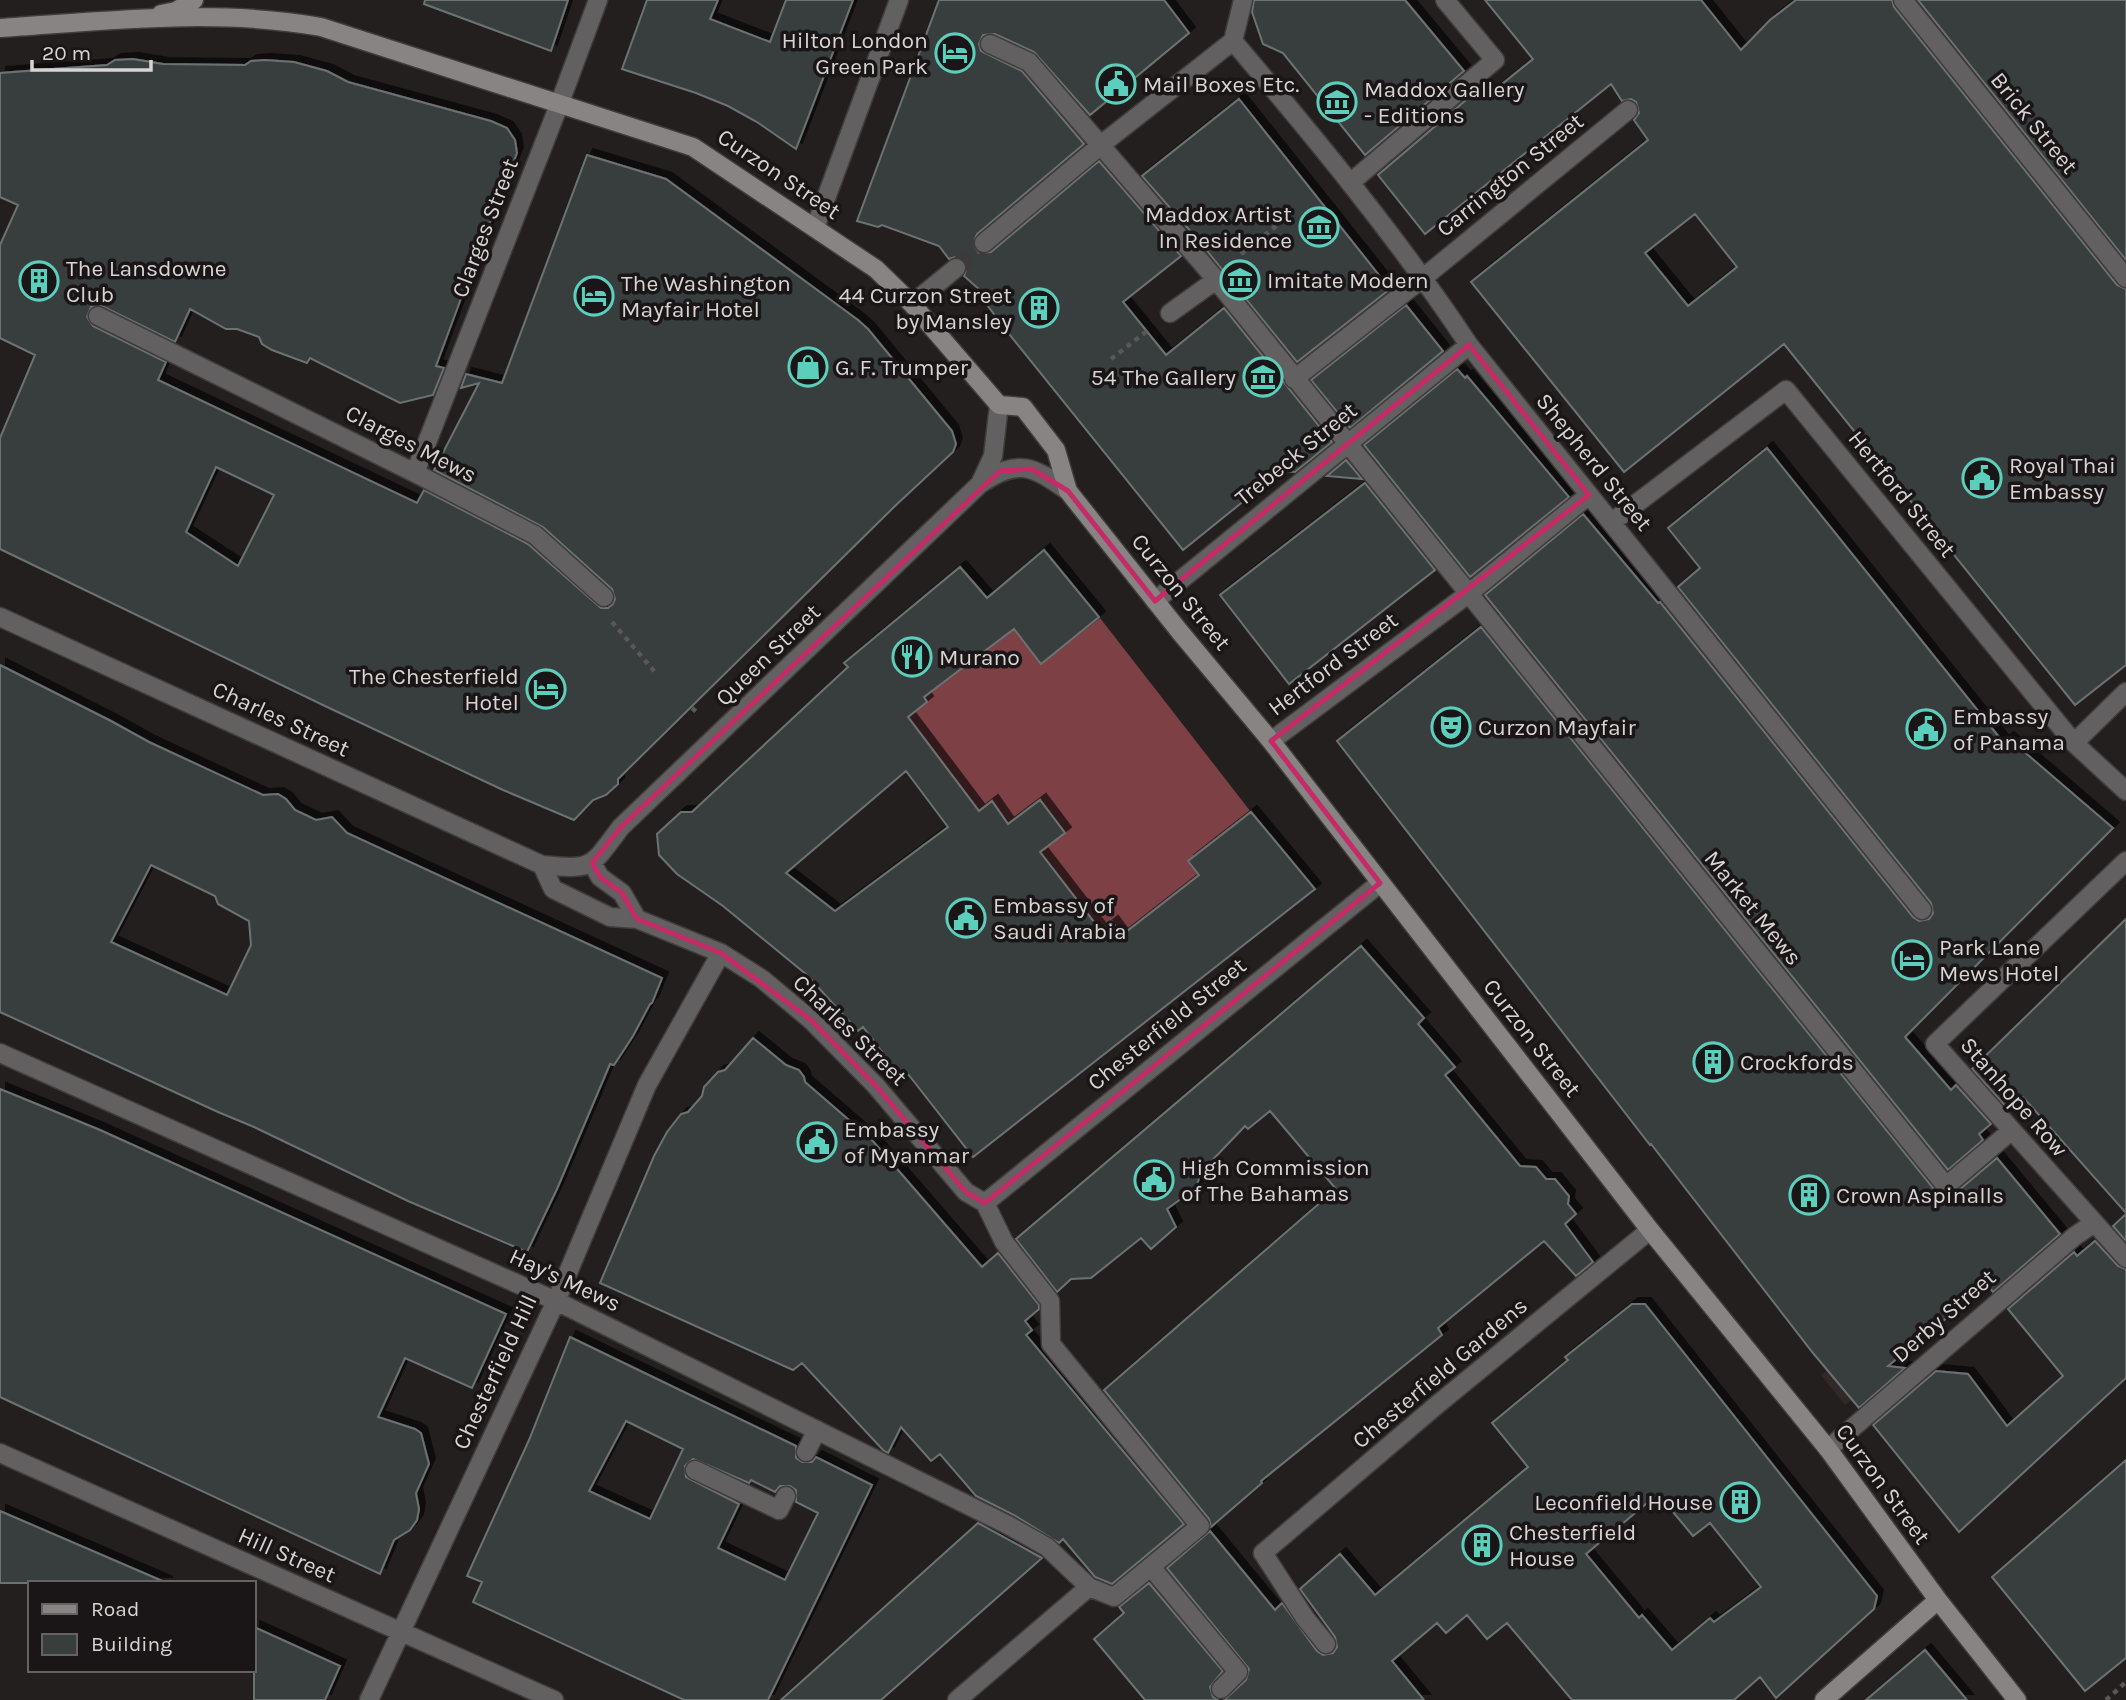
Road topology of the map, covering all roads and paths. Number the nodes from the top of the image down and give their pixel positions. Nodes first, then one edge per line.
1 (194, 0) edge
2 (598, 0) edge
3 (899, 0) edge
4 (1243, 0) edge
5 (1445, 0) edge
6 (1903, 0) edge
7 (141, 19) junction
8 (0, 28) edge
9 (1233, 41) junction
10 (990, 44) dead end
11 (559, 105) junction
12 (1628, 110) dead end
13 (1102, 145) junction
14 (1350, 183) junction
15 (1295, 211) dead end
16 (815, 228) junction
17 (984, 243) tunnel mouth
18 (1241, 254) dead end
19 (956, 268) tunnel mouth
20 (1423, 278) junction
21 (2126, 278) edge
22 (1216, 280) junction
23 (912, 304) junction
24 (1170, 313) joint
25 (98, 316) dead end
26 (1469, 345) junction
27 (1111, 359) dead end
28 (1294, 379) junction
29 (999, 405) junction
30 (1346, 443) junction
31 (415, 473) junction
32 (980, 484) junction
33 (1068, 491) junction
34 (1589, 495) junction
35 (1612, 522) junction
36 (1468, 594) junction
37 (604, 597) joint
38 (1155, 601) junction
39 (0, 617) edge
40 (655, 672) dead end
41 (2126, 692) edge
42 (1272, 741) junction
43 (2074, 743) junction
44 (2126, 791) edge
45 (2126, 861) edge
46 (592, 863) junction
47 (542, 865) junction
48 (1380, 883) junction
49 (1922, 910) dead end
50 (637, 919) junction
51 (721, 953) junction
52 (0, 1053) edge
53 (2011, 1131) junction
54 (985, 1203) junction
55 (2094, 1223) junction
56 (1650, 1230) junction
57 (2126, 1258) edge
58 (556, 1301) junction
59 (817, 1430) junction
60 (1828, 1448) junction
61 (806, 1452) dead end
62 (0, 1453) edge
63 (695, 1470) dead end
64 (786, 1496) dead end
65 (1152, 1567) junction
66 (1089, 1587) junction
67 (1938, 1600) junction
68 (400, 1633) junction
69 (1326, 1644) dead end
70 (2126, 1682) edge
71 (1221, 1689) dead end
72 (369, 1700) edge
73 (554, 1700) edge
74 (957, 1700) edge
75 (1824, 1700) edge
76 (2017, 1700) edge
77 (2106, 1700) edge

1 - 7 street
2 - 11 street, Clarges Street
3 - 16 street
4 - 9 street
5 - 14 street
6 - 21 street, Brick Street
7 - 8 street, Curzon Street
7 - 11 street, Curzon Street
9 - 13 street
9 - 14 street, Shepherd Street
10 - 13 street
11 - 16 street, Curzon Street
11 - 31 street, Clarges Street
12 - 20 street, Carrington Street
13 - 17 street
13 - 22 street
14 - 20 street, Shepherd Street
15 - 18 path
16 - 23 street, Curzon Street
19 - 23 street
20 - 26 street, Shepherd Street
20 - 28 street, Carrington Street
22 - 24 street
22 - 28 street
23 - 29 street, Curzon Street
24 - 27 path
25 - 31 street, Clarges Mews
26 - 30 street, Trebeck Street
26 - 34 street, Shepherd Street
28 - 30 street
29 - 32 street, Queen Street
29 - 33 street, Curzon Street
30 - 36 street
30 - 38 street, Trebeck Street
31 - 37 street, Clarges Mews
32 - 33 street, Queen Street
32 - 46 street, Queen Street
33 - 38 street, Curzon Street
34 - 35 street, Shepherd Street
34 - 36 street, Hertford Street
35 - 43 street, Hertford Street
35 - 49 street, Shepherd Street
36 - 42 street, Hertford Street
36 - 53 street, Market Mews
37 - 40 path
38 - 42 street, Curzon Street
39 - 47 street, Charles Street
41 - 43 street
42 - 48 street, Curzon Street
43 - 44 street, Hertford Street
45 - 53 street, Stanhope Row
46 - 47 street, Charles Street
46 - 50 street
47 - 50 street, Charles Street
48 - 54 street, Chesterfield Street
48 - 56 street, Curzon Street
50 - 51 street, Charles Street
51 - 54 street, Charles Street
51 - 58 street, Chesterfield Hill
52 - 58 street, Hay's Mews
53 - 55 street, Stanhope Row
54 - 65 street, Charles Street
55 - 57 street, Stanhope Row
55 - 60 street, Derby Street
56 - 60 street, Curzon Street
56 - 69 street, Chesterfield Gardens
58 - 59 street, Hay's Mews
58 - 68 street, Chesterfield Hill
59 - 61 street
59 - 66 street, Hay's Mews
60 - 67 street, Curzon Street
62 - 68 street, Hill Street
63 - 64 street
65 - 66 street
65 - 71 street
66 - 74 street
67 - 75 street
67 - 76 street, Curzon Street
68 - 72 street, Chesterfield Hill
68 - 73 street, Hill Street
70 - 77 path

